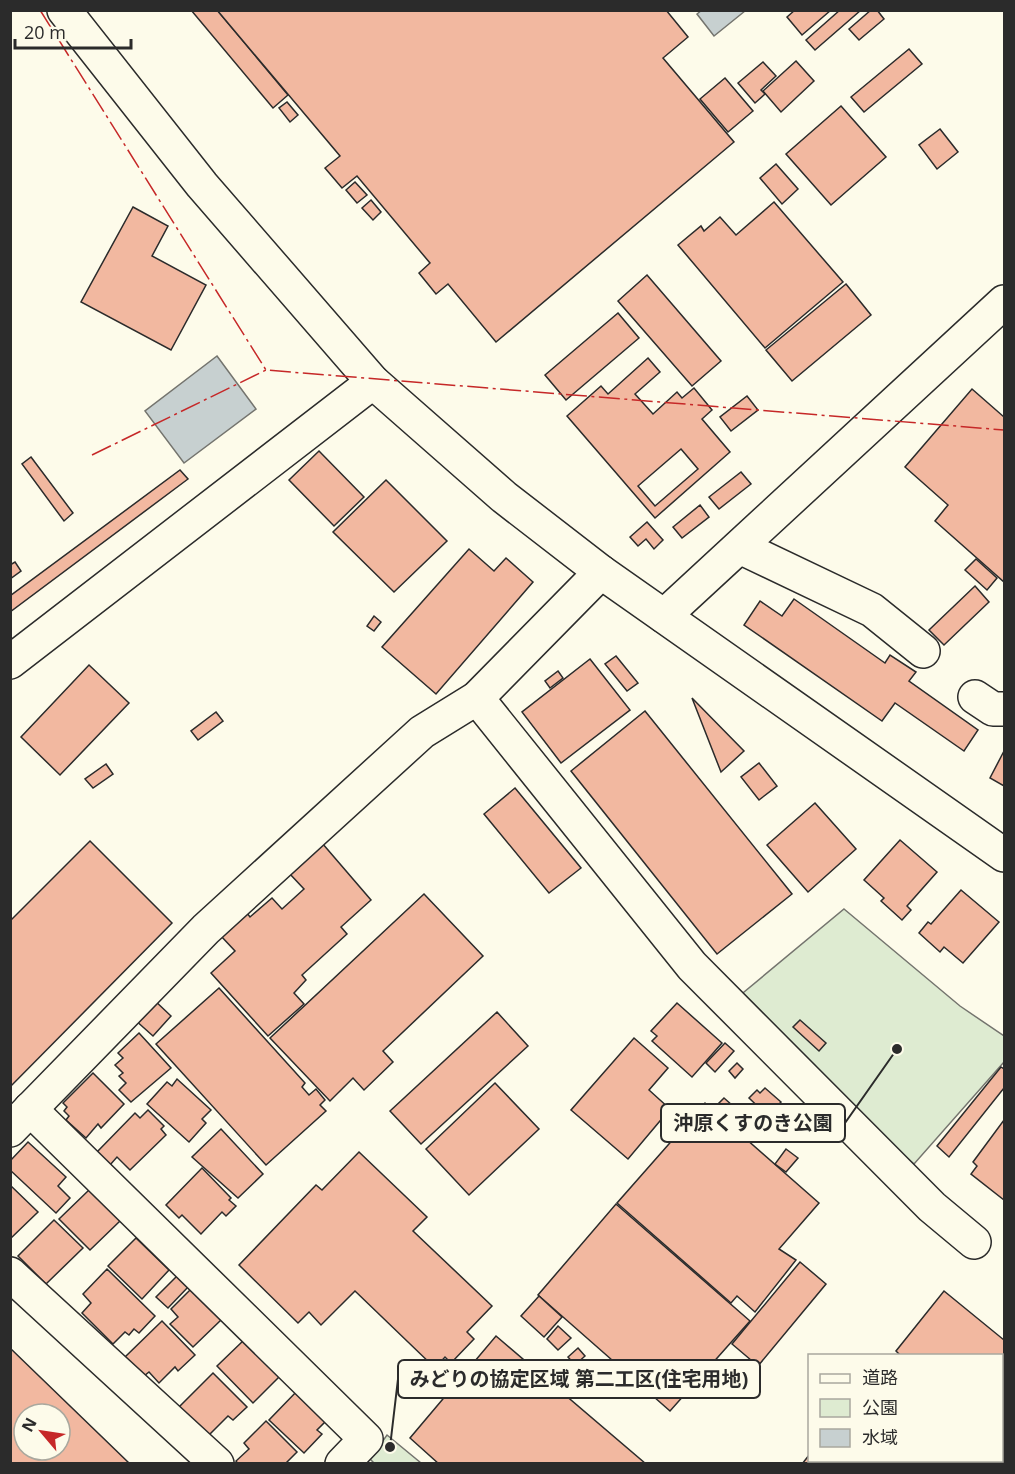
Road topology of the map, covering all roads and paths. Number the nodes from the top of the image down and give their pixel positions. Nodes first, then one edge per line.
1 (64, 10) edge
2 (1005, 302) edge
3 (373, 382) junction
4 (740, 547) junction
5 (601, 572) junction
6 (664, 616) junction
7 (923, 651) dead end
8 (10, 662) edge
9 (477, 698) junction
10 (1005, 855) edge
11 (20, 1119) edge
12 (974, 1242) dead end
13 (10, 1274) edge
14 (217, 1464) edge
15 (342, 1464) edge

1 - 3 street
2 - 4 street
3 - 5 street
3 - 8 street
4 - 6 street
4 - 7 street
5 - 6 street
5 - 9 street
6 - 10 street
9 - 11 street
9 - 12 street
11 - 15 street
13 - 14 street

